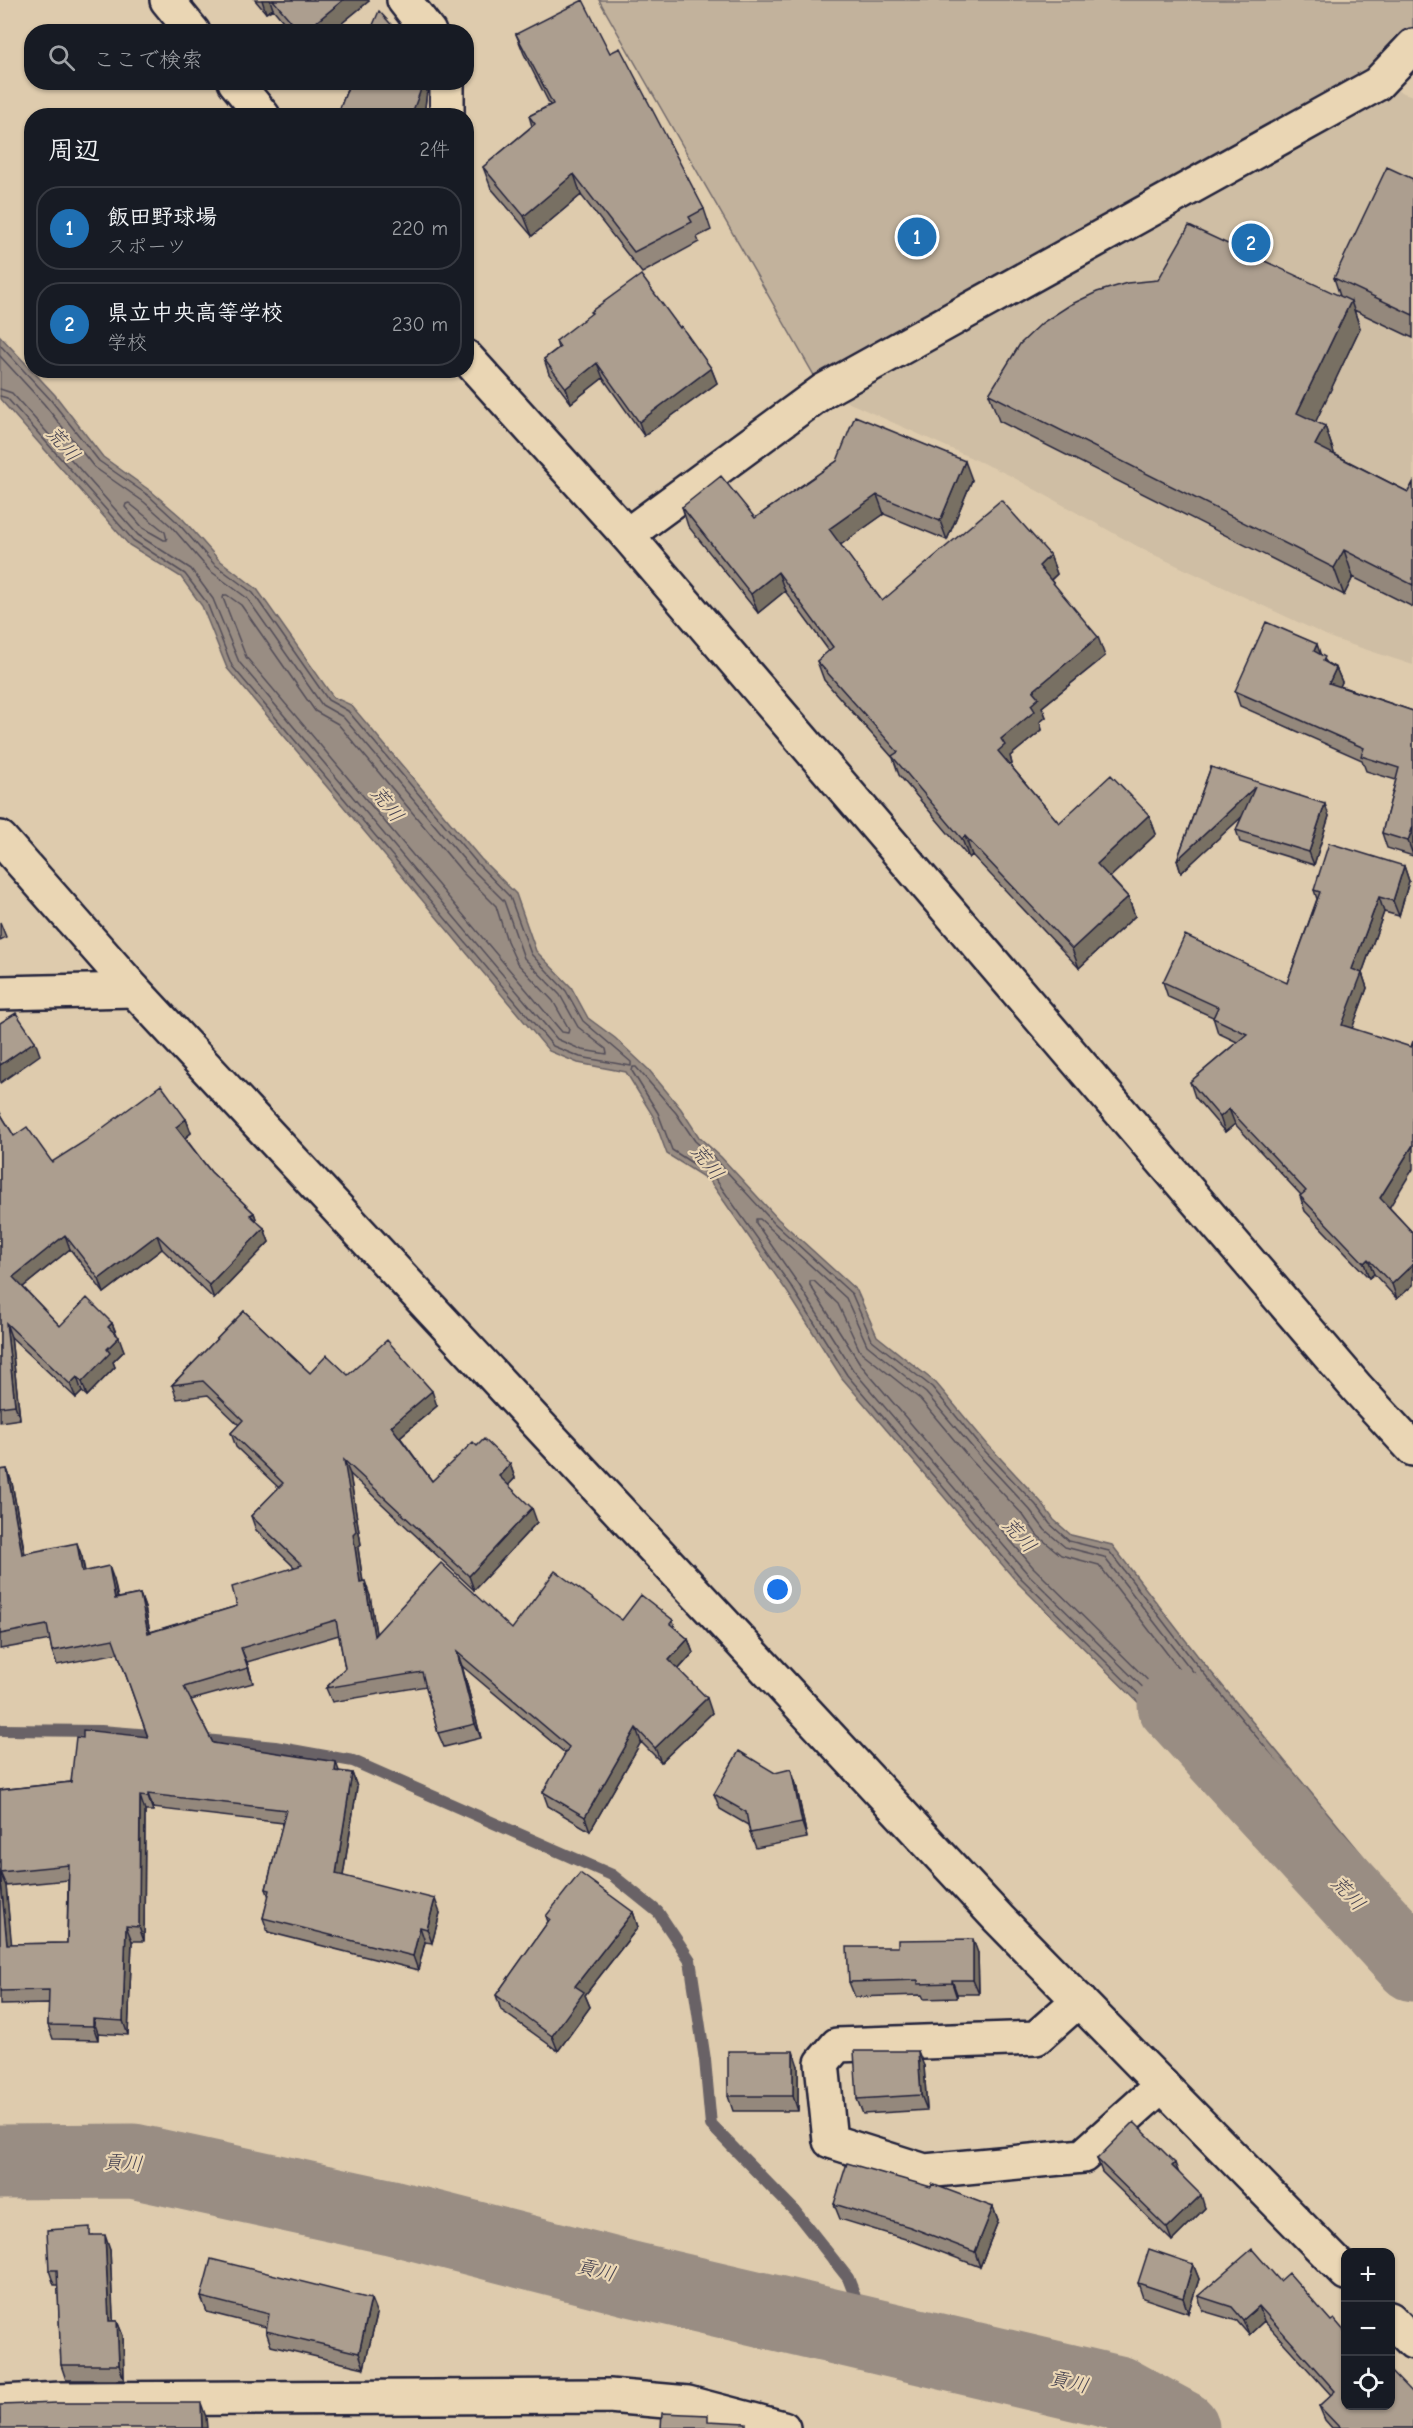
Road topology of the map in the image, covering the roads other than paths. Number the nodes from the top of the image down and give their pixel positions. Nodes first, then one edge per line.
1 (167, 0) edge
2 (404, 0) edge
3 (186, 24) edge
4 (423, 24) edge
5 (1413, 46) edge
6 (242, 90) edge
7 (447, 90) edge
8 (257, 108) edge
9 (447, 108) edge
10 (474, 366) edge
11 (627, 535) junction
12 (0, 838) edge
13 (134, 990) junction
14 (0, 993) edge
15 (1413, 1449) edge
16 (1079, 2000) junction
17 (1162, 2085) junction
18 (1341, 2268) edge
19 (1395, 2324) edge
20 (1413, 2342) edge
21 (0, 2402) edge
22 (783, 2428) edge

1 - 3 street
2 - 4 street
5 - 11 street
6 - 8 street
7 - 9 street
10 - 11 street
11 - 15 street
12 - 13 street
13 - 14 street
13 - 16 street
16 - 17 street
16 - 17 street
17 - 18 street
19 - 20 street
21 - 22 street

